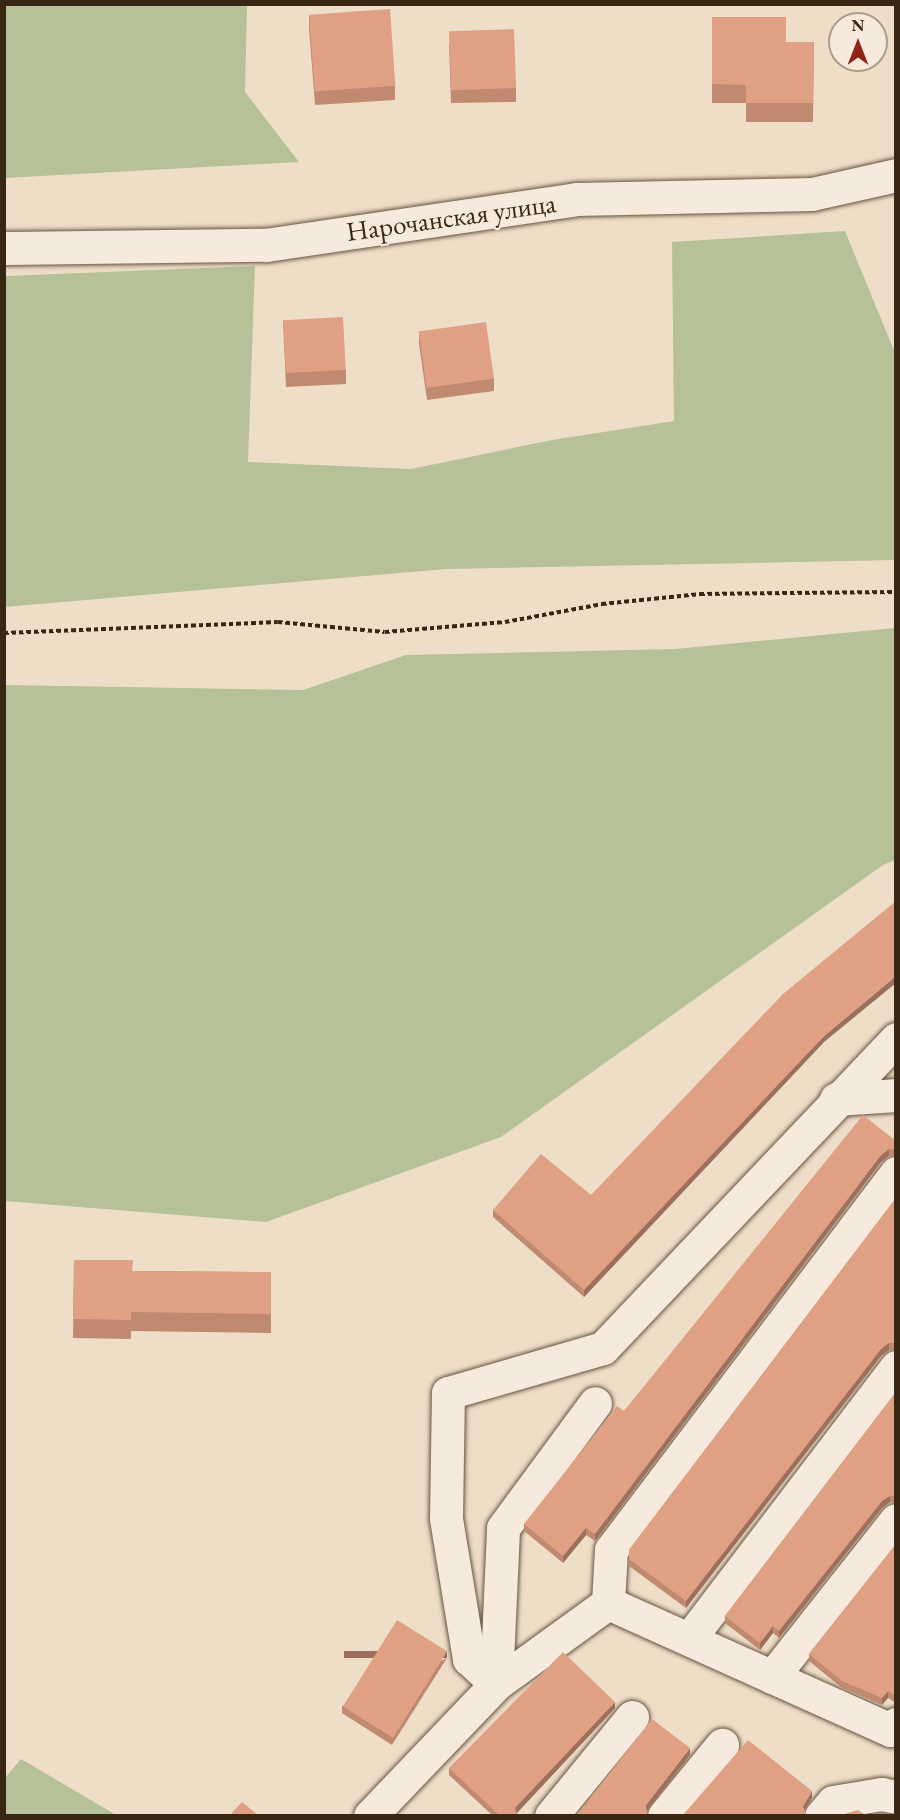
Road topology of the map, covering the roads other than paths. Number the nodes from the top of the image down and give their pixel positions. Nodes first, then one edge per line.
1 (896, 175) edge
2 (4, 248) edge
3 (896, 1039) edge
4 (896, 1095) edge
5 (836, 1099) junction
6 (896, 1173) edge
7 (896, 1367) edge
8 (595, 1403) dead end
9 (896, 1520) edge
10 (608, 1603) junction
11 (689, 1639) junction
12 (772, 1677) junction
13 (496, 1684) junction
14 (632, 1718) dead end
15 (896, 1724) edge
16 (722, 1745) dead end
17 (896, 1797) edge
18 (370, 1815) edge
19 (551, 1815) edge
20 (664, 1815) edge
21 (821, 1815) edge

1 - 2 street, Нарочанская улица
3 - 5 street
4 - 5 street
5 - 13 street
6 - 10 street
7 - 11 street
8 - 13 street
9 - 12 street
10 - 11 street
10 - 13 street
11 - 12 street
12 - 15 street
13 - 18 street
14 - 19 street
16 - 20 street
17 - 21 street

